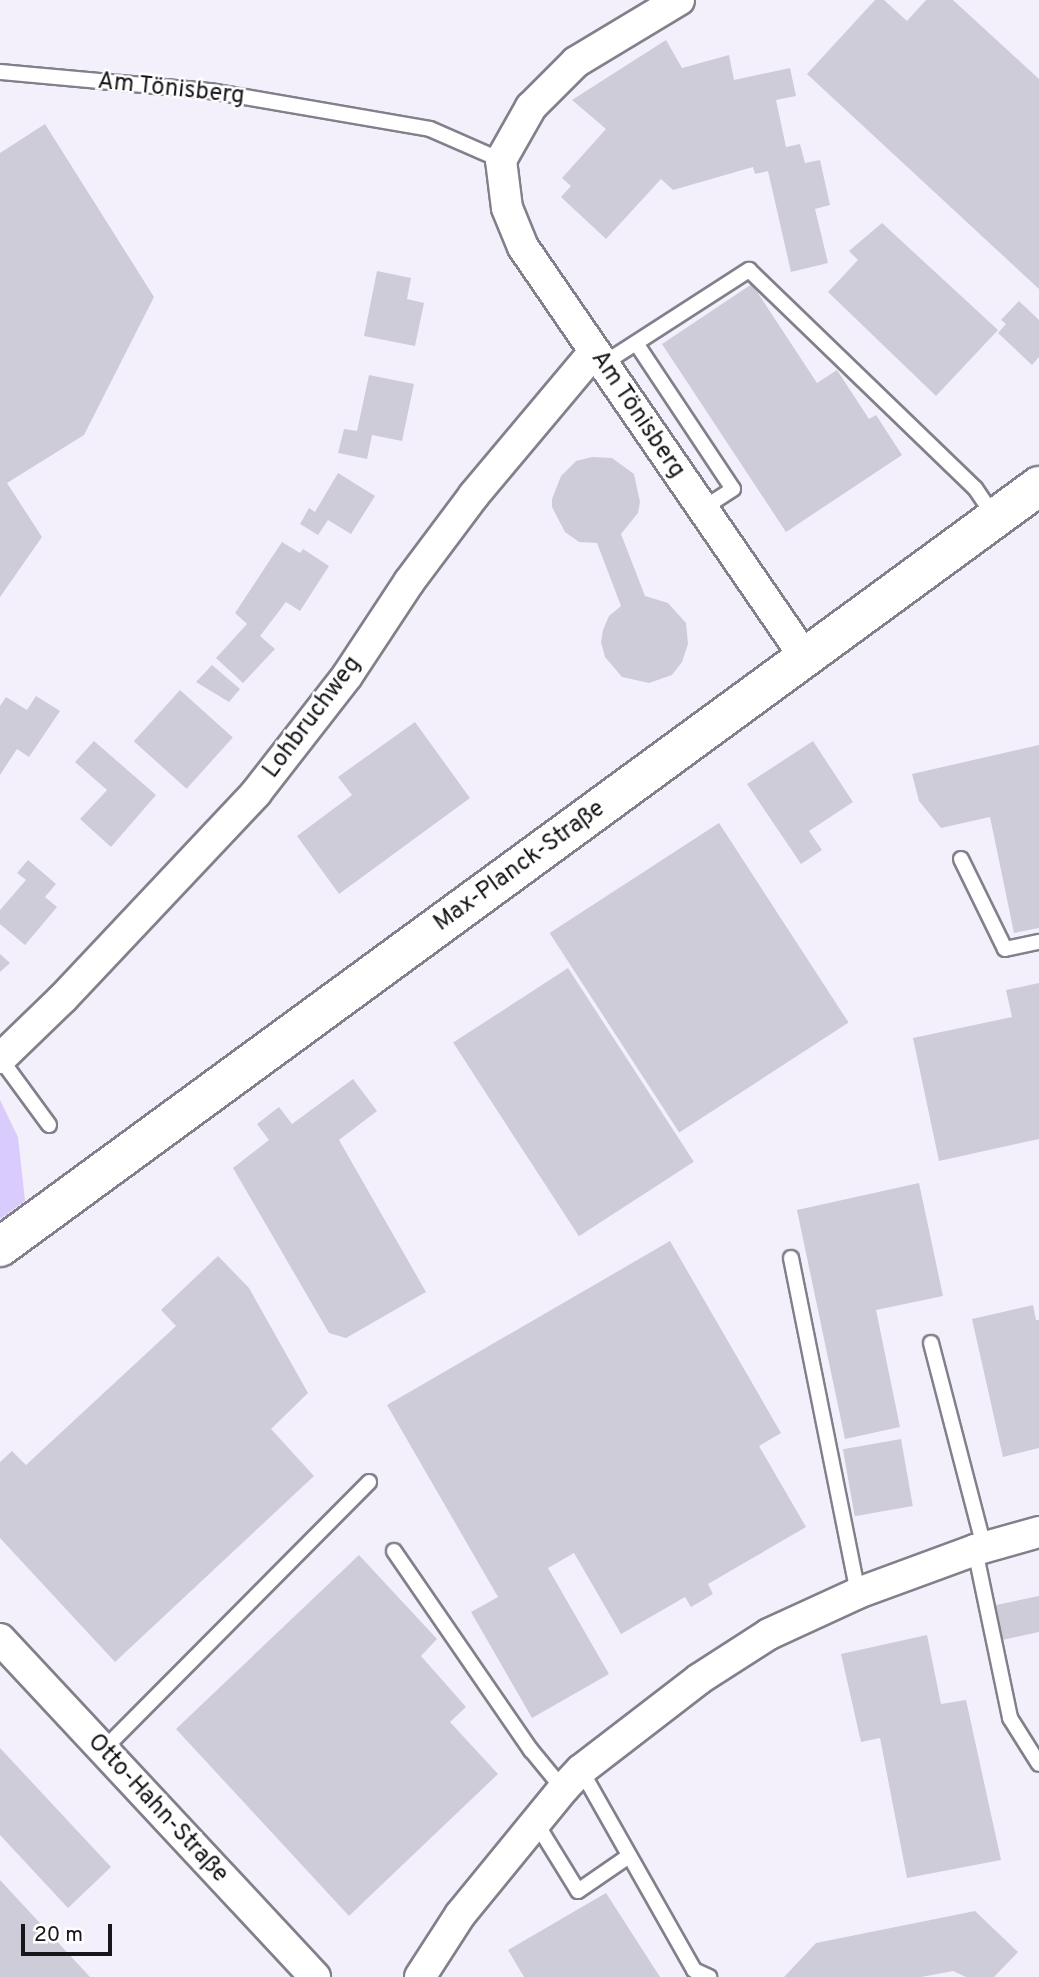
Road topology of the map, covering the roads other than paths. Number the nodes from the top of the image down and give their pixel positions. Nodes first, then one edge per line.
1 (679, 0) edge
2 (0, 72) edge
3 (501, 160) junction
4 (636, 343) junction
5 (598, 358) junction
6 (1039, 486) edge
7 (702, 509) junction
8 (996, 519) junction
9 (804, 656) junction
10 (961, 859) dead end
11 (1039, 942) edge
12 (1, 1058) edge
13 (48, 1125) dead end
14 (0, 1247) edge
15 (792, 1258) dead end
16 (930, 1343) dead end
17 (369, 1482) dead end
18 (1039, 1532) edge
19 (979, 1548) junction
20 (394, 1551) dead end
21 (858, 1592) junction
22 (0, 1639) edge
23 (102, 1751) junction
24 (1039, 1764) edge
25 (572, 1780) junction
26 (535, 1821) junction
27 (629, 1856) junction
28 (315, 1977) edge
29 (419, 1977) edge
30 (709, 1977) edge

1 - 3 street
2 - 3 lane, Am Tönisberg
3 - 5 street, Am Tönisberg
4 - 5 lane
4 - 7 lane
4 - 8 lane
5 - 7 street, Am Tönisberg
5 - 12 street, Lohbruchweg
6 - 8 street, Max-Planck-Straße
7 - 9 street, Am Tönisberg
8 - 9 street, Max-Planck-Straße
9 - 14 street, Max-Planck-Straße
10 - 11 lane
12 - 13 lane
15 - 21 lane
16 - 19 lane
17 - 23 lane
18 - 19 street
19 - 21 street
19 - 24 lane
20 - 25 lane
21 - 25 street
22 - 23 street, Otto-Hahn-Straße
23 - 28 street, Otto-Hahn-Straße
25 - 26 street
25 - 27 lane
26 - 27 lane
26 - 29 street
27 - 30 lane

